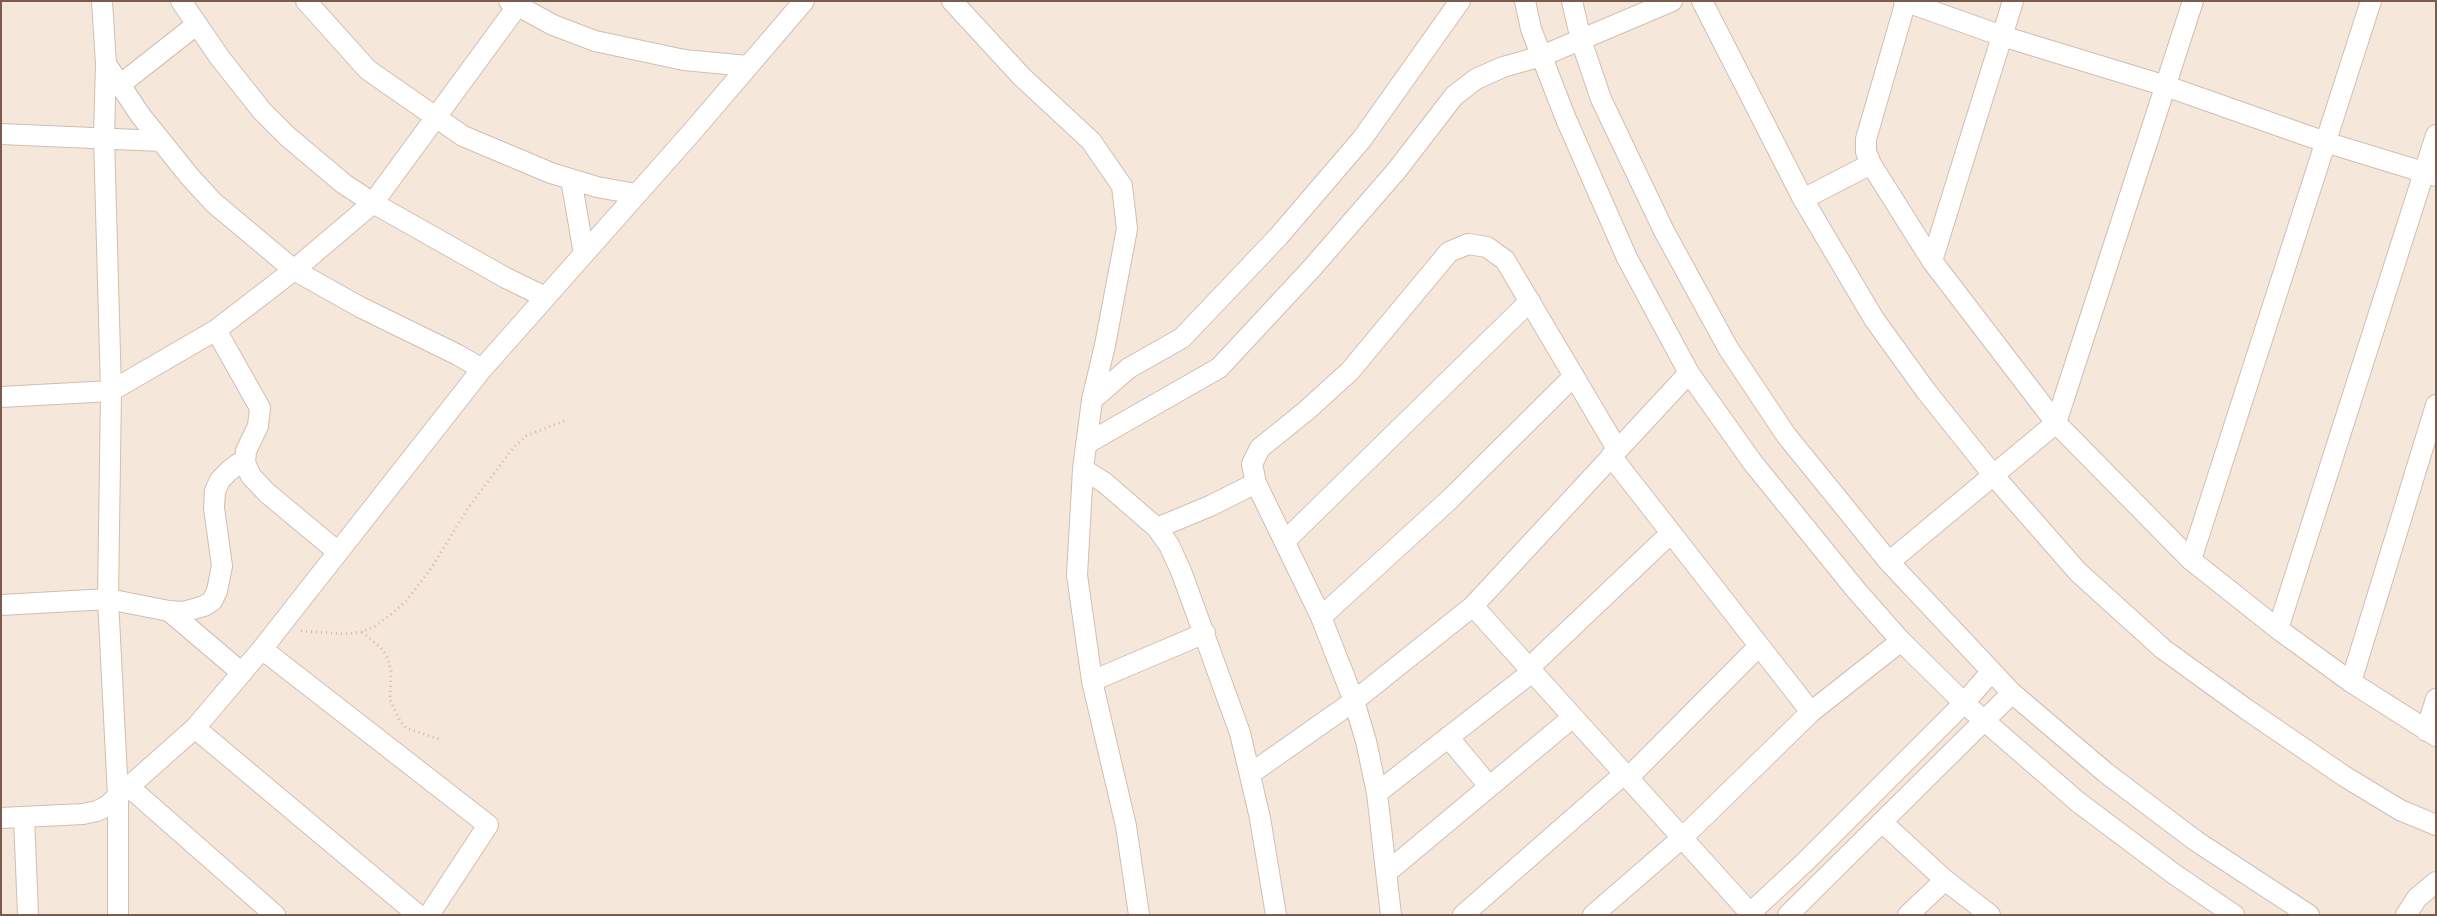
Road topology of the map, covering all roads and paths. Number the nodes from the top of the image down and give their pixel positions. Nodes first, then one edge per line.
1 (102, 1) edge
2 (181, 1) edge
3 (306, 1) edge
4 (804, 1) edge
5 (952, 1) edge
6 (1460, 1) edge
7 (1525, 1) edge
8 (1572, 1) edge
9 (1672, 1) edge
10 (1702, 1) edge
11 (1905, 1) edge
12 (2013, 1) edge
13 (2193, 1) edge
14 (2371, 1) edge
15 (516, 3) edge
16 (196, 25) junction
17 (2002, 36) junction
18 (1581, 40) junction
19 (1542, 56) junction
20 (106, 64) junction
21 (748, 66) junction
22 (122, 84) junction
23 (2166, 86) junction
24 (436, 118) junction
25 (1, 134) edge
26 (2436, 135) edge
27 (104, 137) junction
28 (161, 141) junction
29 (2325, 142) junction
30 (1870, 164) junction
31 (2430, 174) edge
32 (571, 178) junction
33 (636, 194) junction
34 (1803, 198) junction
35 (373, 203) junction
36 (584, 254) junction
37 (1932, 261) junction
38 (294, 270) junction
39 (546, 297) junction
40 (1530, 301) junction
41 (216, 330) junction
42 (482, 369) junction
43 (1690, 373) junction
44 (1574, 376) junction
45 (111, 391) junction
46 (1, 397) edge
47 (1092, 400) junction
48 (2436, 405) edge
49 (564, 421) dead end
50 (2056, 424) junction
51 (1086, 444) junction
52 (1614, 453) junction
53 (245, 463) junction
54 (1083, 469) junction
55 (1994, 476) junction
56 (1256, 483) junction
57 (1157, 528) junction
58 (1671, 533) junction
59 (1285, 541) junction
60 (338, 552) junction
61 (2191, 560) junction
62 (1889, 562) junction
63 (108, 600) junction
64 (1, 605) edge
65 (1473, 606) junction
66 (168, 611) junction
67 (1321, 617) junction
68 (278, 629) junction
69 (2278, 629) junction
70 (361, 632) junction
71 (1205, 633) junction
72 (1901, 641) junction
73 (1759, 646) junction
74 (262, 649) junction
75 (1530, 670) junction
76 (1991, 672) junction
77 (242, 673) junction
78 (1092, 682) junction
79 (2351, 682) junction
80 (2012, 693) junction
81 (2436, 699) edge
82 (1354, 700) junction
83 (1964, 703) junction
84 (1811, 712) junction
85 (1573, 717) junction
86 (1984, 722) junction
87 (194, 728) junction
88 (2431, 733) edge
89 (1448, 737) junction
90 (442, 740) dead end
91 (1250, 774) junction
92 (1626, 776) junction
93 (1489, 786) junction
94 (123, 791) junction
95 (1377, 793) junction
96 (24, 817) junction
97 (1, 818) edge
98 (1883, 822) junction
99 (2436, 825) edge
100 (1682, 838) junction
101 (1386, 873) junction
102 (1945, 880) junction
103 (2436, 882) edge
104 (1749, 914) edge
105 (28, 915) edge
106 (118, 915) edge
107 (275, 915) edge
108 (418, 915) edge
109 (429, 915) edge
110 (1139, 915) edge
111 (1276, 915) edge
112 (1391, 915) edge
113 (1464, 915) edge
114 (1593, 915) edge
115 (1788, 915) edge
116 (1908, 915) edge
117 (1990, 915) edge
118 (2234, 915) edge
119 (2309, 915) edge
120 (2406, 915) edge

1 - 20 street
2 - 16 street
3 - 24 street
4 - 21 street
5 - 47 street
6 - 47 street
7 - 19 street
8 - 18 street
9 - 18 street
10 - 34 street
11 - 17 street
11 - 30 street
12 - 17 street
13 - 23 street
14 - 29 street
15 - 21 street
15 - 24 street
16 - 22 street
16 - 35 street
17 - 23 street
17 - 37 street
18 - 19 street
18 - 62 street
19 - 43 street
19 - 51 street
20 - 22 street
20 - 27 street
21 - 33 street
22 - 28 street
23 - 29 street
23 - 50 street
24 - 32 street
24 - 35 street
25 - 27 street
26 - 31 street
27 - 28 street
27 - 45 street
28 - 38 street
29 - 31 street
29 - 61 street
30 - 34 street
30 - 37 street
31 - 69 street
32 - 33 street
32 - 36 street
33 - 36 street
34 - 55 street
35 - 38 street
35 - 39 street
36 - 39 street
37 - 50 street
38 - 41 street
38 - 42 street
39 - 42 street
40 - 44 street
40 - 56 street
40 - 59 street
41 - 45 street
41 - 53 street
42 - 60 street
43 - 52 street
43 - 72 street
44 - 52 street
44 - 67 street
45 - 46 street
45 - 63 street
47 - 51 street
48 - 79 street
49 - 70 path
50 - 55 street
50 - 61 street
51 - 54 street
52 - 58 street
52 - 65 street
53 - 60 street
53 - 66 street
54 - 57 street
54 - 78 street
55 - 62 street
55 - 99 street
56 - 57 street
56 - 59 street
57 - 71 street
58 - 73 street
58 - 75 street
59 - 67 street
60 - 68 street
61 - 69 street
62 - 76 street
63 - 64 street
63 - 66 street
63 - 94 street
65 - 75 street
65 - 82 street
66 - 77 street
67 - 82 street
68 - 70 path
68 - 74 street
69 - 79 street
70 - 90 path
71 - 78 street
71 - 91 street
72 - 83 street
72 - 84 street
73 - 84 street
73 - 92 street
74 - 77 street
74 - 109 street
75 - 85 street
75 - 89 street
76 - 80 street
76 - 83 street
77 - 87 street
78 - 110 street
79 - 88 street
80 - 86 street
80 - 119 street
81 - 88 street
82 - 91 street
82 - 95 street
83 - 86 street
83 - 104 street
84 - 100 street
85 - 92 street
85 - 93 street
86 - 98 street
86 - 118 street
87 - 94 street
87 - 108 street
89 - 93 street
89 - 95 street
91 - 111 street
92 - 100 street
92 - 113 street
93 - 101 street
94 - 96 street
94 - 106 street
94 - 107 street
95 - 101 street
96 - 97 street
96 - 105 street
98 - 102 street
98 - 115 street
100 - 104 street
100 - 114 street
101 - 112 street
102 - 116 street
102 - 117 street
103 - 120 street

